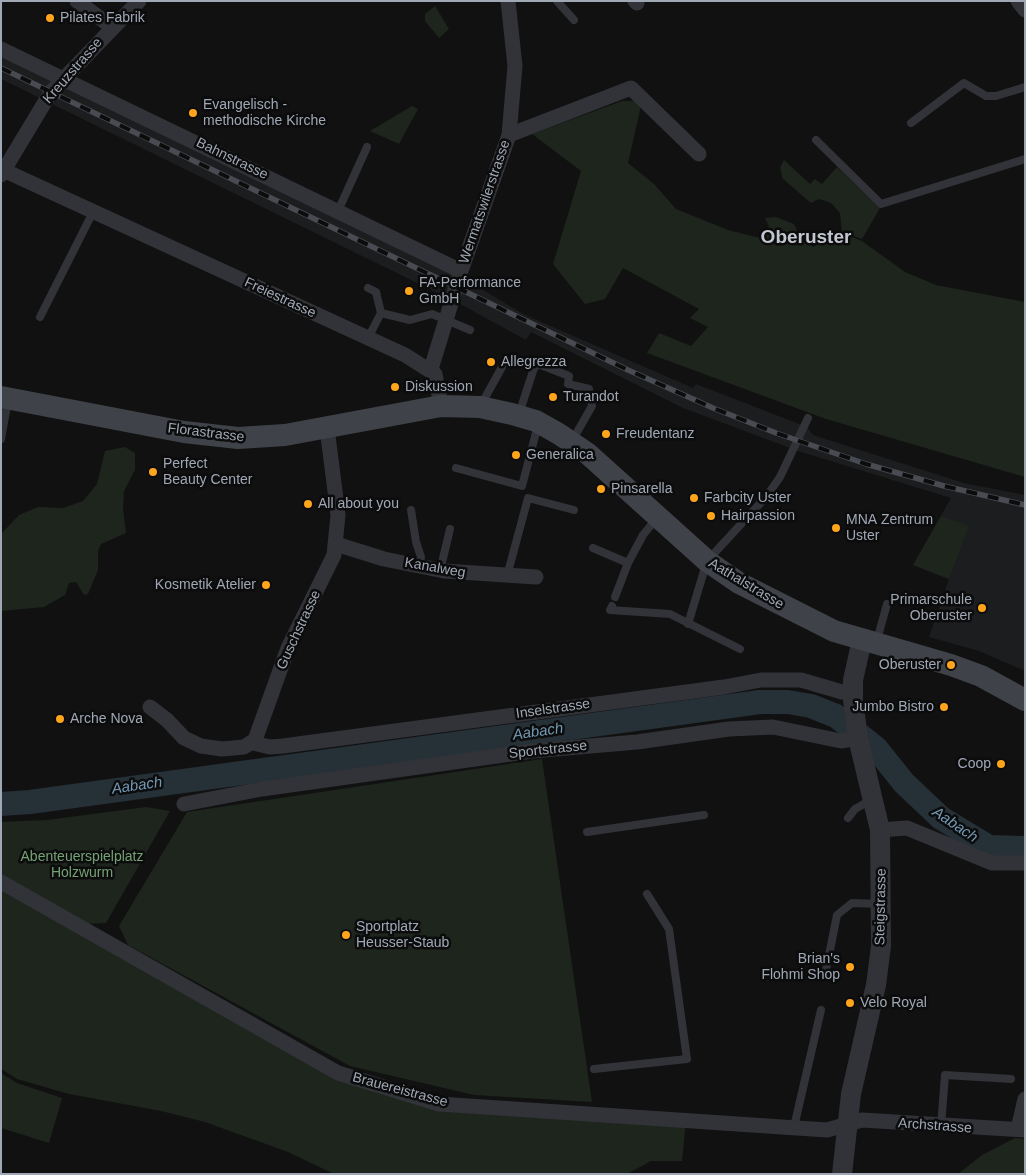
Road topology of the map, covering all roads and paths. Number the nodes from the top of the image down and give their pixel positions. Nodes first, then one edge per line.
1 (77, 1) edge
2 (139, 1) edge
3 (508, 1) edge
4 (556, 1) edge
5 (574, 20) dead end
6 (112, 28) junction
7 (1, 49) edge
8 (64, 79) junction
9 (1025, 87) edge
10 (911, 123) dead end
11 (508, 135) junction
12 (816, 140) dead end
13 (368, 147) dead end
14 (699, 154) dead end
15 (1025, 159) edge
16 (2, 172) edge
17 (338, 211) junction
18 (93, 212) junction
19 (461, 271) junction
20 (368, 288) dead end
21 (380, 312) junction
22 (40, 317) dead end
23 (447, 320) junction
24 (470, 330) dead end
25 (368, 338) junction
26 (502, 367) dead end
27 (431, 369) junction
28 (441, 406) junction
29 (480, 407) junction
30 (4, 409) edge
31 (808, 418) dead end
32 (529, 419) junction
33 (327, 428) junction
34 (1, 439) edge
35 (572, 442) junction
36 (456, 468) dead end
37 (411, 510) dead end
38 (574, 510) dead end
39 (658, 518) junction
40 (450, 529) dead end
41 (336, 544) junction
42 (592, 548) dead end
43 (421, 557) dead end
44 (707, 561) junction
45 (628, 563) junction
46 (440, 571) junction
47 (507, 576) junction
48 (536, 577) dead end
49 (615, 597) dead end
50 (887, 604) dead end
51 (612, 606) dead end
52 (688, 624) junction
53 (869, 642) junction
54 (740, 649) dead end
55 (852, 691) junction
56 (1025, 700) edge
57 (150, 707) dead end
58 (856, 736) junction
59 (253, 743) junction
60 (874, 799) junction
61 (184, 804) dead end
62 (704, 815) dead end
63 (848, 818) dead end
64 (880, 830) junction
65 (587, 832) dead end
66 (1025, 863) edge
67 (1, 882) edge
68 (647, 894) dead end
69 (882, 904) junction
70 (826, 975) dead end
71 (821, 1010) dead end
72 (594, 1069) dead end
73 (1011, 1079) dead end
74 (1025, 1099) edge
75 (847, 1123) junction
76 (942, 1126) junction
77 (794, 1127) junction
78 (1022, 1129) edge
79 (842, 1174) edge

1 - 6 street
2 - 6 street, Kreuzstrasse
3 - 11 street, Wermatswilerstrasse
4 - 5 lane
6 - 8 street, Kreuzstrasse
7 - 8 street, Bahnstrasse
8 - 16 street, Kreuzstrasse
8 - 17 street, Bahnstrasse
9 - 10 lane
11 - 14 street
11 - 19 street, Wermatswilerstrasse
12 - 15 lane
13 - 17 lane
16 - 18 street, Freiestrasse
17 - 19 street, Bahnstrasse
18 - 22 lane
18 - 25 street, Freiestrasse
19 - 23 street, Wermatswilerstrasse
20 - 21 lane
21 - 23 lane
21 - 25 lane
23 - 24 lane
23 - 27 street, Wermatswilerstrasse
25 - 27 street, Freiestrasse
26 - 29 lane
27 - 28 street
28 - 29 main road, Aathalstrasse
28 - 33 main road, Florastrasse
29 - 32 main road, Aathalstrasse
30 - 33 main road, Florastrasse
30 - 34 lane
31 - 44 lane
32 - 35 main road, Aathalstrasse
32 - 35 lane
32 - 36 lane
33 - 41 street, Guschstrasse
35 - 39 main road, Aathalstrasse
37 - 43 lane
38 - 47 lane
39 - 44 main road, Aathalstrasse
39 - 45 lane
40 - 46 lane
41 - 46 street, Kanalweg
41 - 59 street, Guschstrasse
42 - 45 lane
44 - 52 lane
44 - 53 main road, Aathalstrasse
45 - 49 lane
46 - 47 street, Kanalweg
47 - 48 street, Kanalweg
50 - 53 lane
51 - 52 lane
52 - 54 lane
53 - 55 street, Steigstrasse
53 - 56 main road, Aathalstrasse
55 - 58 street, Steigstrasse
55 - 59 street, Inselstrasse
57 - 59 street
58 - 60 street, Steigstrasse
58 - 61 street, Sportstrasse
60 - 63 lane
60 - 64 street, Steigstrasse
62 - 65 lane
64 - 66 street
64 - 69 street, Steigstrasse
67 - 77 street, Brauereistrasse
68 - 72 lane
69 - 70 lane
69 - 75 street, Steigstrasse
71 - 77 lane
73 - 76 lane
74 - 78 street
75 - 76 street, Archstrasse
75 - 77 street, Brauereistrasse
75 - 79 street, Steigstrasse
76 - 78 street, Archstrasse

